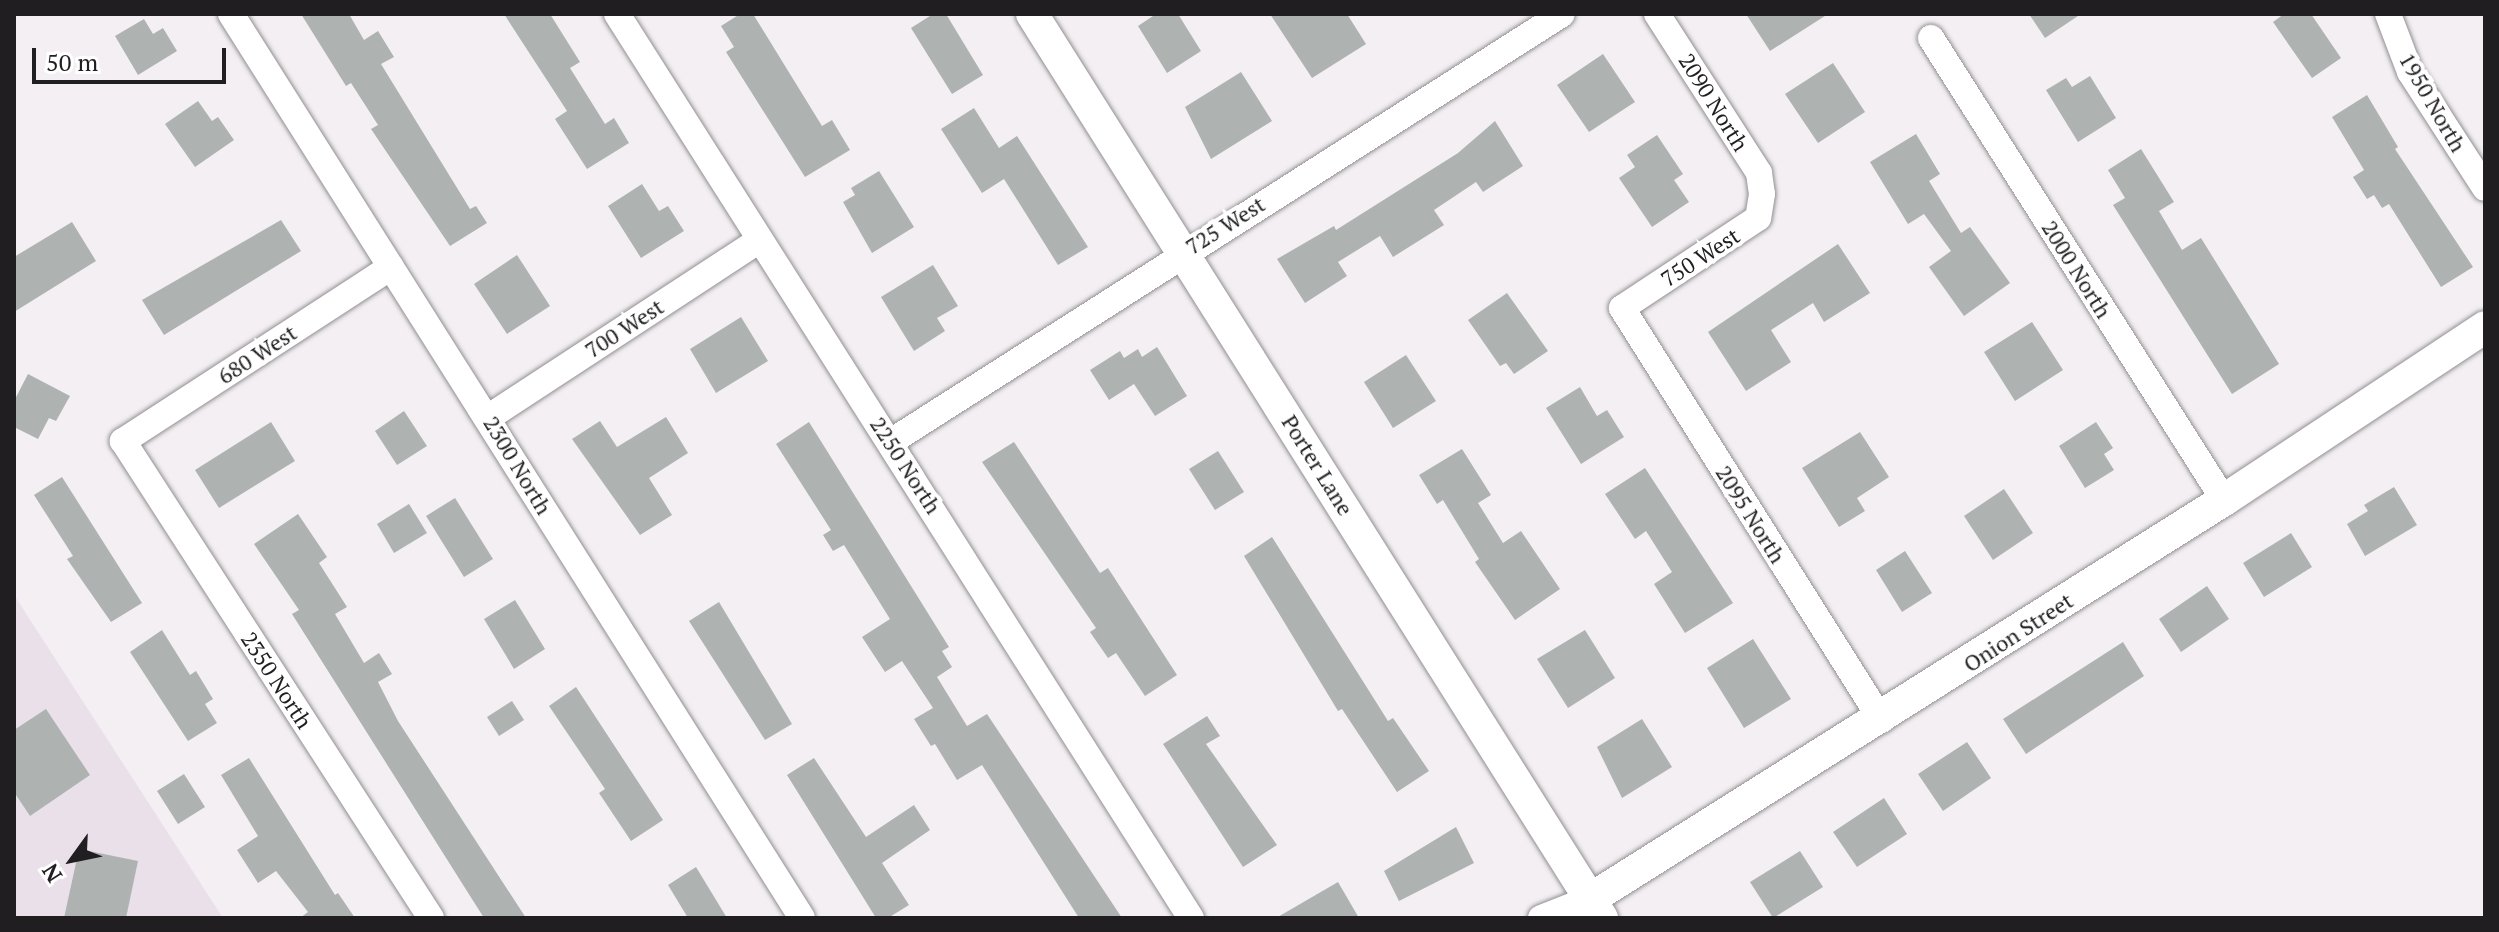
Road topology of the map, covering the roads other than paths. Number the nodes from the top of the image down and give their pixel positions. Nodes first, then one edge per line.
1 (231, 14) edge
2 (617, 14) edge
3 (1032, 14) edge
4 (1562, 14) edge
5 (1657, 14) edge
6 (2388, 14) edge
7 (1931, 38) dead end
8 (2485, 188) edge
9 (1762, 194) joint
10 (759, 240) junction
11 (1183, 251) junction
12 (391, 267) junction
13 (1622, 308) joint
14 (2485, 327) edge
15 (489, 417) junction
16 (123, 441) joint
17 (892, 441) junction
18 (2224, 500) junction
19 (1881, 720) junction
20 (1597, 908) edge
21 (431, 918) edge
22 (802, 918) edge
23 (1191, 918) edge
24 (1541, 918) edge

1 - 12 street, 2300 North
2 - 10 street, 2250 North
3 - 11 street, Porter Lane
4 - 11 street, 725 West
5 - 9 street, 2090 North
6 - 8 street, 1950 North
7 - 18 street, 2000 North
9 - 13 street, 750 West
10 - 15 street, 700 West
10 - 17 street, 2250 North
11 - 17 street, 725 West
11 - 20 street, Porter Lane
12 - 15 street, 2300 North
12 - 16 street, 680 West
13 - 19 street, 2095 North
14 - 18 street, Onion Street
15 - 22 street, 2300 North
16 - 21 street, 2350 North
17 - 23 street, 2250 North
18 - 19 street, Onion Street
19 - 20 street, Onion Street
20 - 24 street, Onion Street

